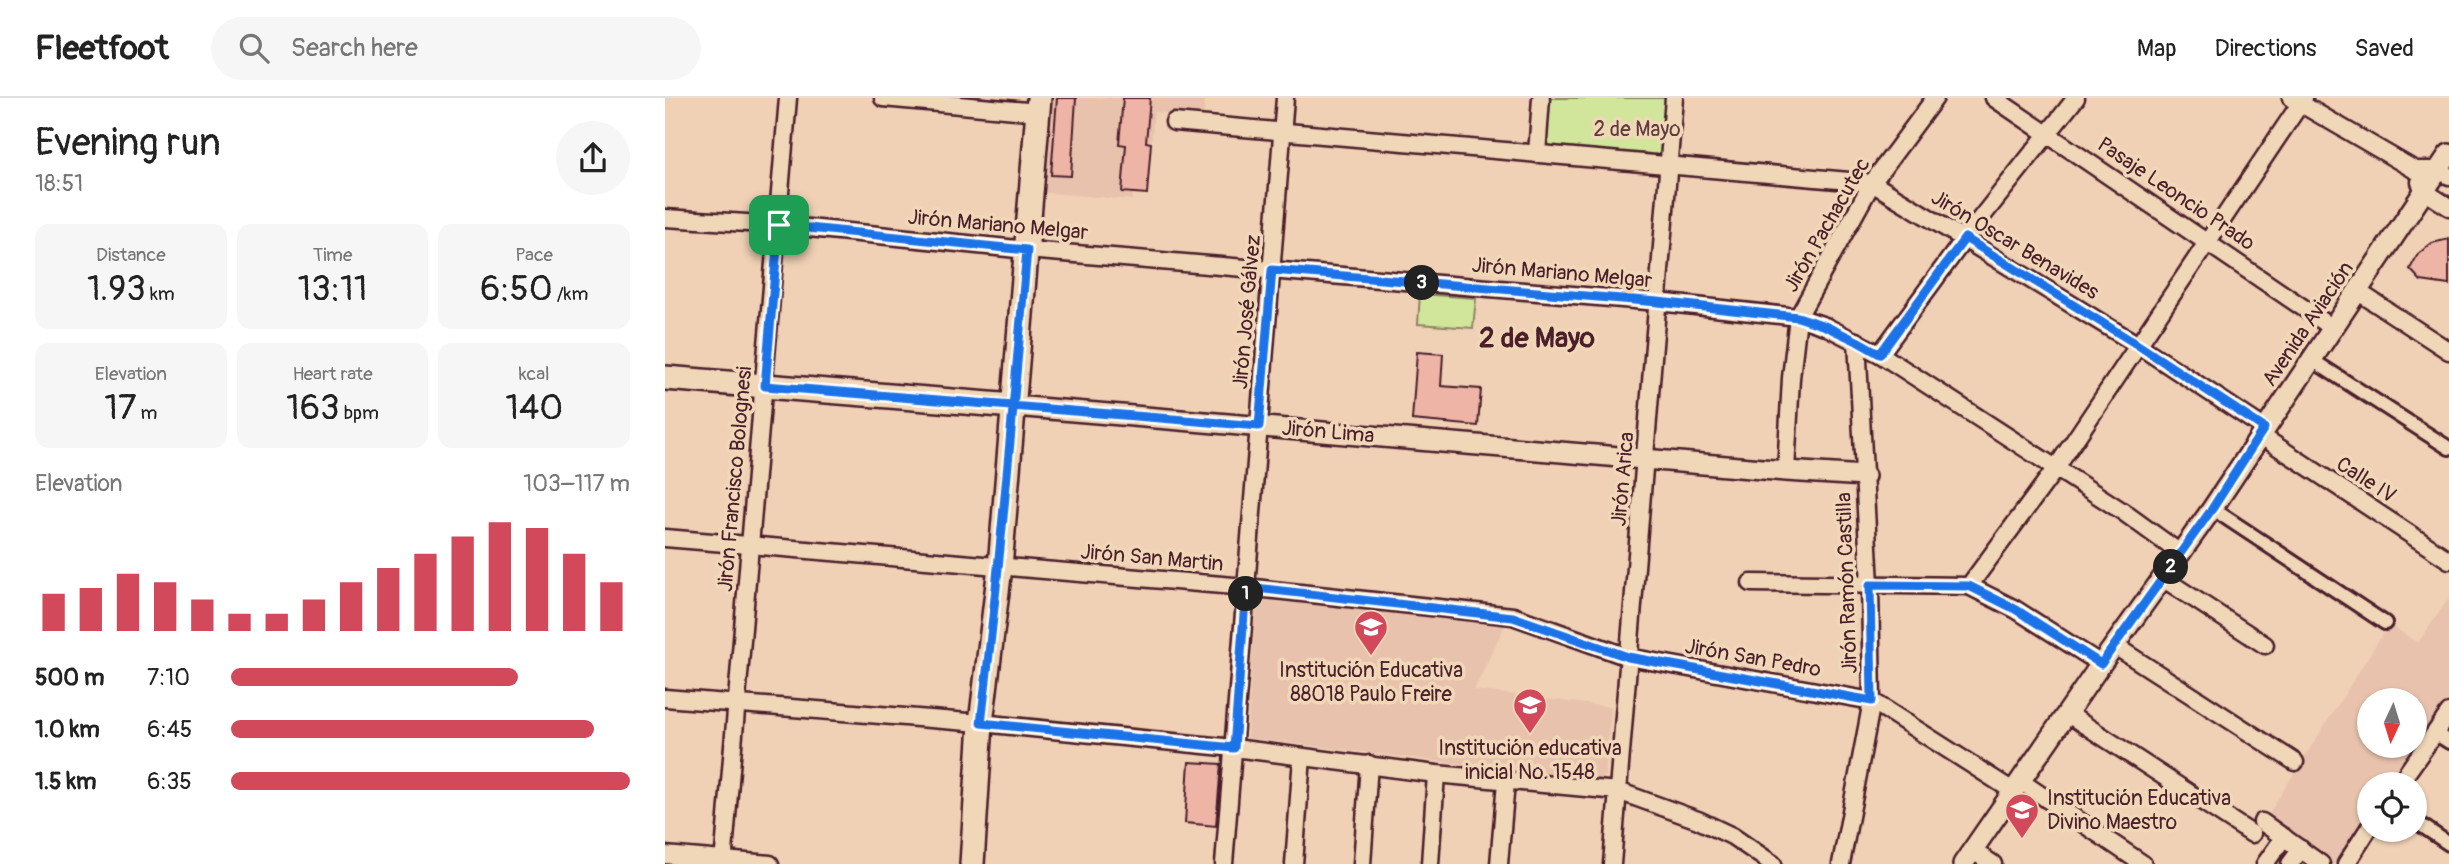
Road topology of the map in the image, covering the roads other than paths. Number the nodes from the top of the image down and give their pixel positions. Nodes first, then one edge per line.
1 (788, 98) edge
2 (883, 98) edge
3 (1285, 98) edge
4 (1541, 98) edge
5 (1674, 98) edge
6 (1935, 98) edge
7 (1994, 98) edge
8 (2076, 98) edge
9 (2298, 100) edge
10 (1039, 105) edge
11 (1174, 122) dead end
12 (1283, 131) junction
13 (2047, 133) junction
14 (1537, 154) junction
15 (1669, 166) junction
16 (2446, 167) edge
17 (2415, 170) junction
18 (1872, 183) junction
19 (2424, 191) junction
20 (2449, 207) edge
21 (665, 218) edge
22 (779, 225) junction
23 (1965, 238) junction
24 (2208, 241) junction
25 (1027, 250) junction
26 (1272, 270) junction
27 (2357, 291) junction
28 (1658, 302) junction
29 (1798, 317) junction
30 (2333, 328) junction
31 (1857, 341) junction
32 (2138, 345) junction
33 (2449, 351) edge
34 (1880, 354) junction
35 (2312, 360) junction
36 (665, 377) edge
37 (765, 386) junction
38 (1014, 406) junction
39 (1259, 426) junction
40 (2262, 432) junction
41 (2449, 448) edge
42 (1646, 458) junction
43 (2056, 468) junction
44 (1786, 471) junction
45 (1865, 476) junction
46 (2217, 512) junction
47 (665, 538) edge
48 (751, 544) junction
49 (2180, 553) junction
50 (2449, 559) edge
51 (1000, 567) junction
52 (2164, 579) junction
53 (1751, 583) dead end
54 (1870, 585) junction
55 (1969, 586) junction
56 (1246, 587) junction
57 (2385, 623) dead end
58 (2265, 645) dead end
59 (2115, 646) junction
60 (1628, 657) junction
61 (2101, 664) junction
62 (665, 698) edge
63 (1872, 701) junction
64 (736, 704) junction
65 (2449, 713) edge
66 (2068, 714) junction
67 (981, 723) junction
68 (2442, 737) edge
69 (1234, 748) junction
70 (1302, 757) junction
71 (2295, 762) dead end
72 (1369, 764) junction
73 (2410, 772) edge
74 (1436, 774) junction
75 (1506, 782) junction
76 (2016, 786) junction
77 (1618, 792) junction
78 (2427, 829) edge
79 (2284, 837) junction
80 (2360, 842) edge
81 (2449, 844) edge
82 (2301, 849) junction
83 (665, 856) edge
84 (1968, 857) edge
85 (723, 862) edge
86 (770, 864) edge
87 (972, 864) edge
88 (1224, 864) edge
89 (1294, 864) edge
90 (1362, 864) edge
91 (1430, 864) edge
92 (1499, 864) edge
93 (1612, 864) edge
94 (1773, 864) edge
95 (1841, 864) edge
96 (1993, 864) edge
97 (2143, 864) edge
98 (2265, 864) edge
99 (2290, 864) edge
100 (2321, 864) edge
101 (2346, 864) edge

1 - 22 street, Jirón Francisco Bolognesi
2 - 10 street
3 - 12 street, Jirón José Gálvez
4 - 14 street
5 - 15 street, Jirón Arica
6 - 18 street, Jirón Pachacutec
7 - 13 street, Pasaje Leoncio Prado
8 - 13 street
9 - 17 street
9 - 24 street
10 - 25 main road
11 - 12 street, Jirón Oscar Benavides
12 - 14 street, Jirón Oscar Benavides
12 - 26 street, Jirón José Gálvez
13 - 23 street
13 - 24 street, Pasaje Leoncio Prado
14 - 15 street, Jirón Oscar Benavides
15 - 18 street, Jirón Oscar Benavides
15 - 28 street, Jirón Arica
16 - 17 street
16 - 19 street, Avenida Aviación
17 - 19 street
18 - 23 street, Jirón Oscar Benavides
18 - 29 street, Jirón Pachacutec
19 - 20 street
19 - 27 street, Avenida Aviación
21 - 22 street, Jirón Mariano Melgar
22 - 25 street, Jirón Mariano Melgar
22 - 37 street, Jirón Francisco Bolognesi
23 - 32 street, Jirón Oscar Benavides
23 - 34 street
24 - 30 street, Pasaje Leoncio Prado
24 - 32 street
25 - 26 street, Jirón Mariano Melgar
25 - 38 main road
26 - 28 street, Jirón Mariano Melgar
26 - 39 street, Jirón José Gálvez
27 - 30 street, Avenida Aviación
27 - 33 street
28 - 29 street, Jirón Mariano Melgar
28 - 42 street, Jirón Arica
29 - 31 street, Jirón Mariano Melgar
29 - 44 street, Jirón Pachacutec
30 - 35 street, Avenida Aviación
31 - 34 street, Jirón Mariano Melgar
31 - 45 street, Jirón Ramón Castilla
32 - 40 street, Jirón Oscar Benavides
32 - 43 street
34 - 43 street, Jirón Mariano Melgar
35 - 40 street, Avenida Aviación
35 - 41 street
36 - 37 main road, Jirón Lima
37 - 38 main road, Jirón Lima
37 - 48 street, Jirón Francisco Bolognesi
38 - 39 street, Jirón Lima
38 - 51 main road
39 - 42 street, Jirón Lima
39 - 56 street, Jirón José Gálvez
40 - 46 street, Avenida Aviación
40 - 50 street, Calle IV
42 - 44 street, Jirón Lima
42 - 60 street, Jirón Arica
43 - 49 street, Jirón Mariano Melgar
43 - 55 street
44 - 45 street, Jirón Lima
45 - 54 street, Jirón Ramón Castilla
46 - 49 street, Avenida Aviación
46 - 57 street
47 - 48 street, Jirón San Martin
48 - 51 street, Jirón San Martin
48 - 64 street, Jirón Francisco Bolognesi
49 - 52 street, Avenida Aviación
51 - 56 street, Jirón San Martin
51 - 67 main road
52 - 58 street
52 - 59 street, Avenida Aviación
53 - 54 street
54 - 55 street
54 - 63 street, Jirón Ramón Castilla
55 - 61 street
56 - 60 street, Jirón San Martin
56 - 69 street, Jirón José Gálvez
59 - 61 street, Avenida Aviación
59 - 71 street
60 - 63 street, Jirón San Pedro
60 - 77 street, Jirón Arica
61 - 66 street, Avenida Aviación
62 - 64 street
63 - 76 street, Jirón San Pedro
63 - 95 street, Jirón Ramón Castilla
64 - 67 street
64 - 85 street, Jirón Francisco Bolognesi
65 - 68 street
66 - 76 street, Avenida Aviación
66 - 79 street
67 - 69 street
67 - 87 main road
68 - 73 street
69 - 70 street
69 - 88 street, Jirón José Gálvez
70 - 72 street
70 - 89 street
72 - 74 street
72 - 90 street
74 - 75 street
74 - 91 street
75 - 77 street
75 - 92 street
76 - 84 street, Avenida Aviación
76 - 97 street, Jirón San Pedro
77 - 93 street, Jirón Arica
77 - 94 street
78 - 81 street
79 - 82 street
79 - 98 street
80 - 101 street
82 - 99 street
82 - 100 street
83 - 85 street
84 - 96 street
85 - 86 street

